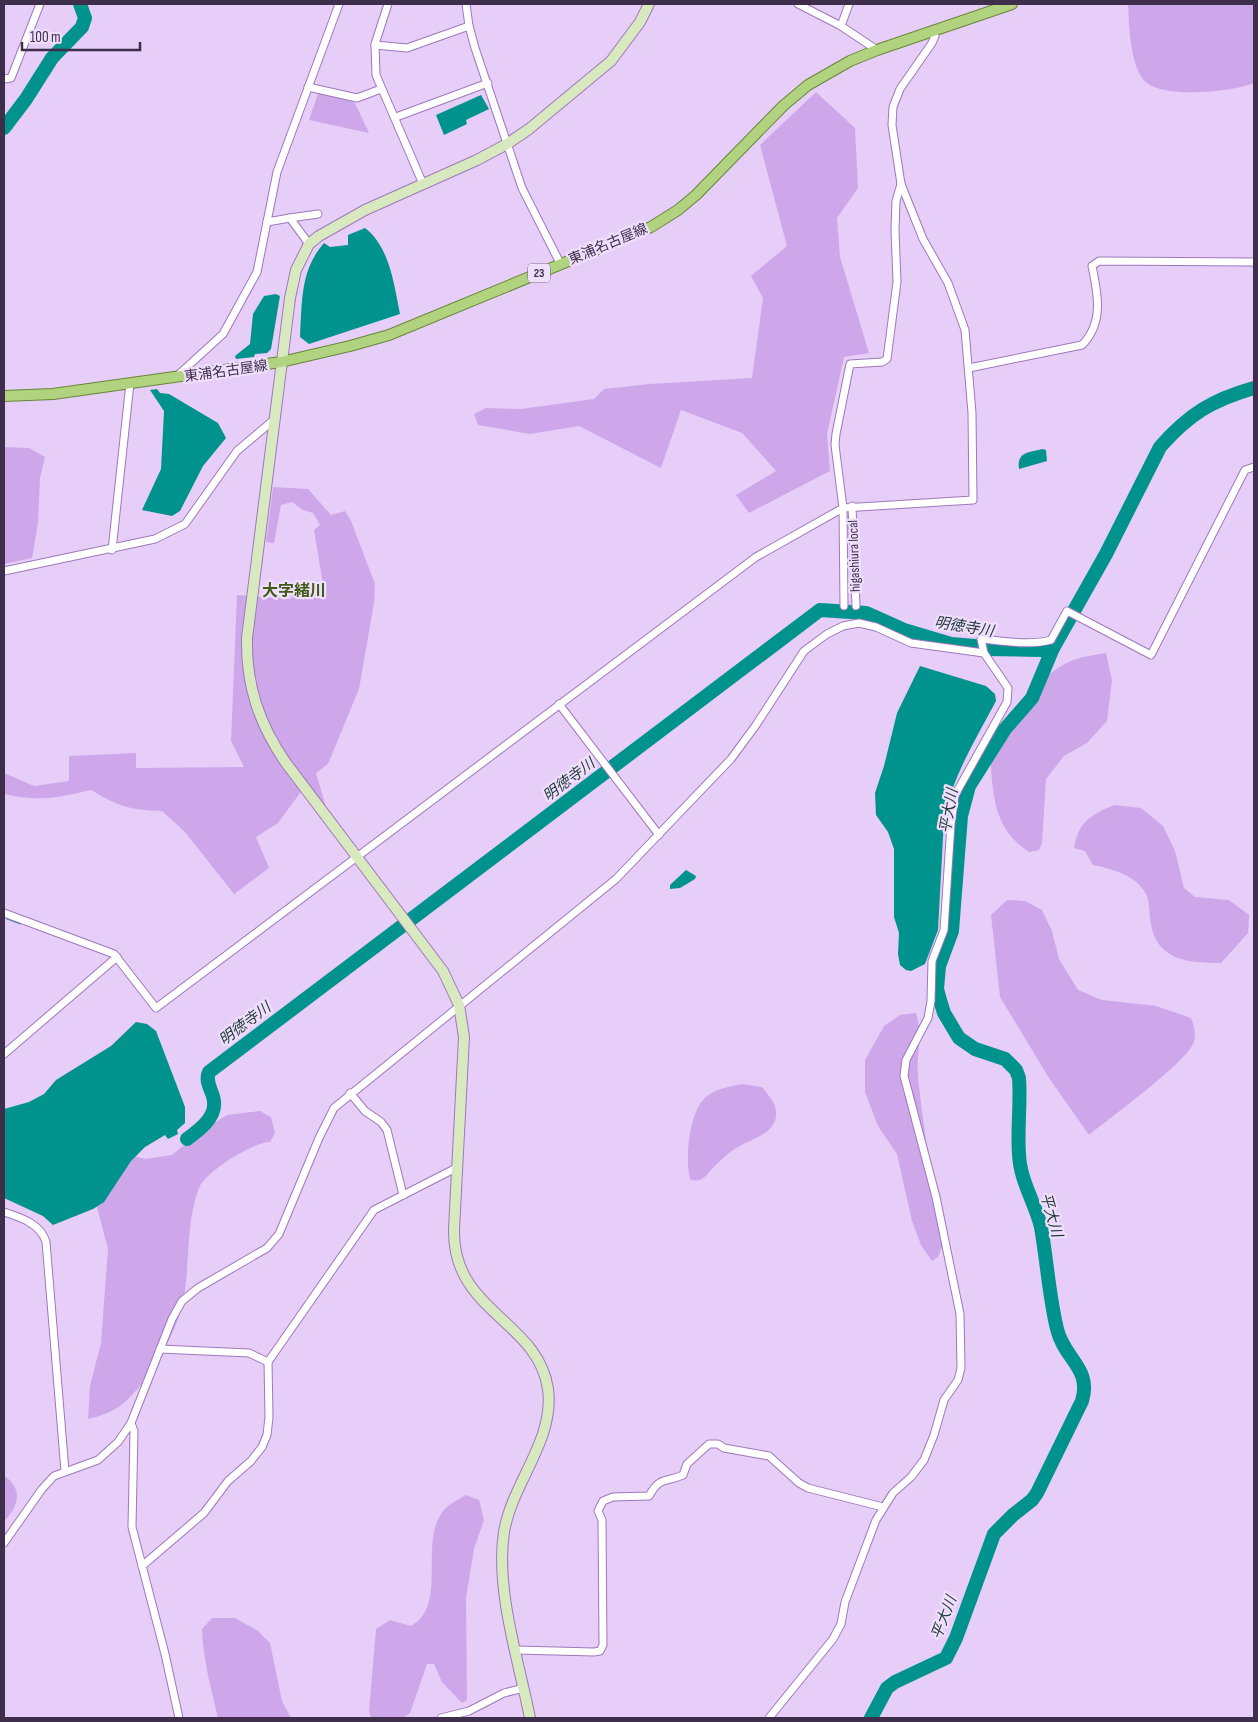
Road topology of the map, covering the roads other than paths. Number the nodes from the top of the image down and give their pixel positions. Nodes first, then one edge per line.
1 (40, 4) edge
2 (339, 4) edge
3 (388, 4) edge
4 (466, 4) edge
5 (649, 4) edge
6 (798, 4) edge
7 (848, 4) edge
8 (1012, 4) edge
9 (469, 26) junction
10 (842, 26) junction
11 (934, 30) junction
12 (375, 45) junction
13 (877, 50) junction
14 (4, 79) edge
15 (488, 83) junction
16 (308, 87) junction
17 (380, 89) junction
18 (396, 117) junction
19 (507, 144) junction
20 (423, 184) junction
21 (900, 184) junction
22 (318, 214) dead end
23 (290, 218) junction
24 (267, 222) junction
25 (309, 244) junction
26 (1254, 262) edge
27 (561, 264) junction
28 (281, 362) junction
29 (969, 368) junction
30 (175, 378) junction
31 (130, 383) junction
32 (4, 396) edge
33 (276, 418) junction
34 (1254, 467) edge
35 (852, 506) junction
36 (843, 508) junction
37 (112, 550) junction
38 (4, 571) edge
39 (844, 606) dead end
40 (856, 606) dead end
41 (984, 653) junction
42 (560, 704) junction
43 (659, 836) junction
44 (357, 858) junction
45 (4, 913) edge
46 (117, 957) junction
47 (459, 1005) junction
48 (4, 1054) edge
49 (350, 1093) junction
50 (456, 1168) junction
51 (402, 1195) junction
52 (4, 1212) edge
53 (160, 1349) junction
54 (268, 1362) junction
55 (131, 1423) junction
56 (65, 1471) junction
57 (883, 1507) junction
58 (4, 1543) edge
59 (142, 1566) junction
60 (516, 1650) junction
61 (524, 1688) junction
62 (179, 1718) edge
63 (441, 1718) edge
64 (530, 1718) edge
65 (769, 1718) edge

1 - 14 street
2 - 16 street
3 - 12 street
4 - 9 street
5 - 19 street
6 - 10 street
7 - 10 street
8 - 11 main road, 東浦名古屋線 / 23
9 - 12 street
9 - 15 street
10 - 13 street
11 - 13 main road, 東浦名古屋線 / 23
11 - 21 street
12 - 17 street
13 - 27 main road, 東浦名古屋線 / 23
15 - 18 street
15 - 19 street
16 - 17 street
16 - 24 street
17 - 18 street
18 - 20 street
19 - 20 street
19 - 27 street
20 - 25 street
21 - 29 street
21 - 36 street
22 - 23 street
23 - 24 street
23 - 25 street
24 - 30 street
25 - 28 street
26 - 29 street
27 - 28 main road, 東浦名古屋線 / 23
28 - 30 main road, 東浦名古屋線 / 23
28 - 33 street
29 - 35 street
30 - 31 main road, 東浦名古屋線 / 23
31 - 32 main road, 東浦名古屋線 / 23
31 - 37 street
33 - 37 street
33 - 44 street
34 - 41 street
35 - 36 street
35 - 40 street, higashiura local
36 - 39 street
36 - 42 street
37 - 38 street
41 - 43 street
41 - 57 street
42 - 43 street
42 - 44 street
43 - 47 street
44 - 46 street
44 - 47 street
45 - 46 street
46 - 48 street
47 - 49 street
47 - 50 street
49 - 51 street
49 - 53 street
50 - 51 street
50 - 60 street
51 - 54 street
52 - 56 street
53 - 54 street
53 - 55 street
54 - 59 street
55 - 56 street
55 - 59 street
56 - 58 street
57 - 60 street
57 - 65 street
59 - 62 street
60 - 61 street
61 - 63 street
61 - 64 street

